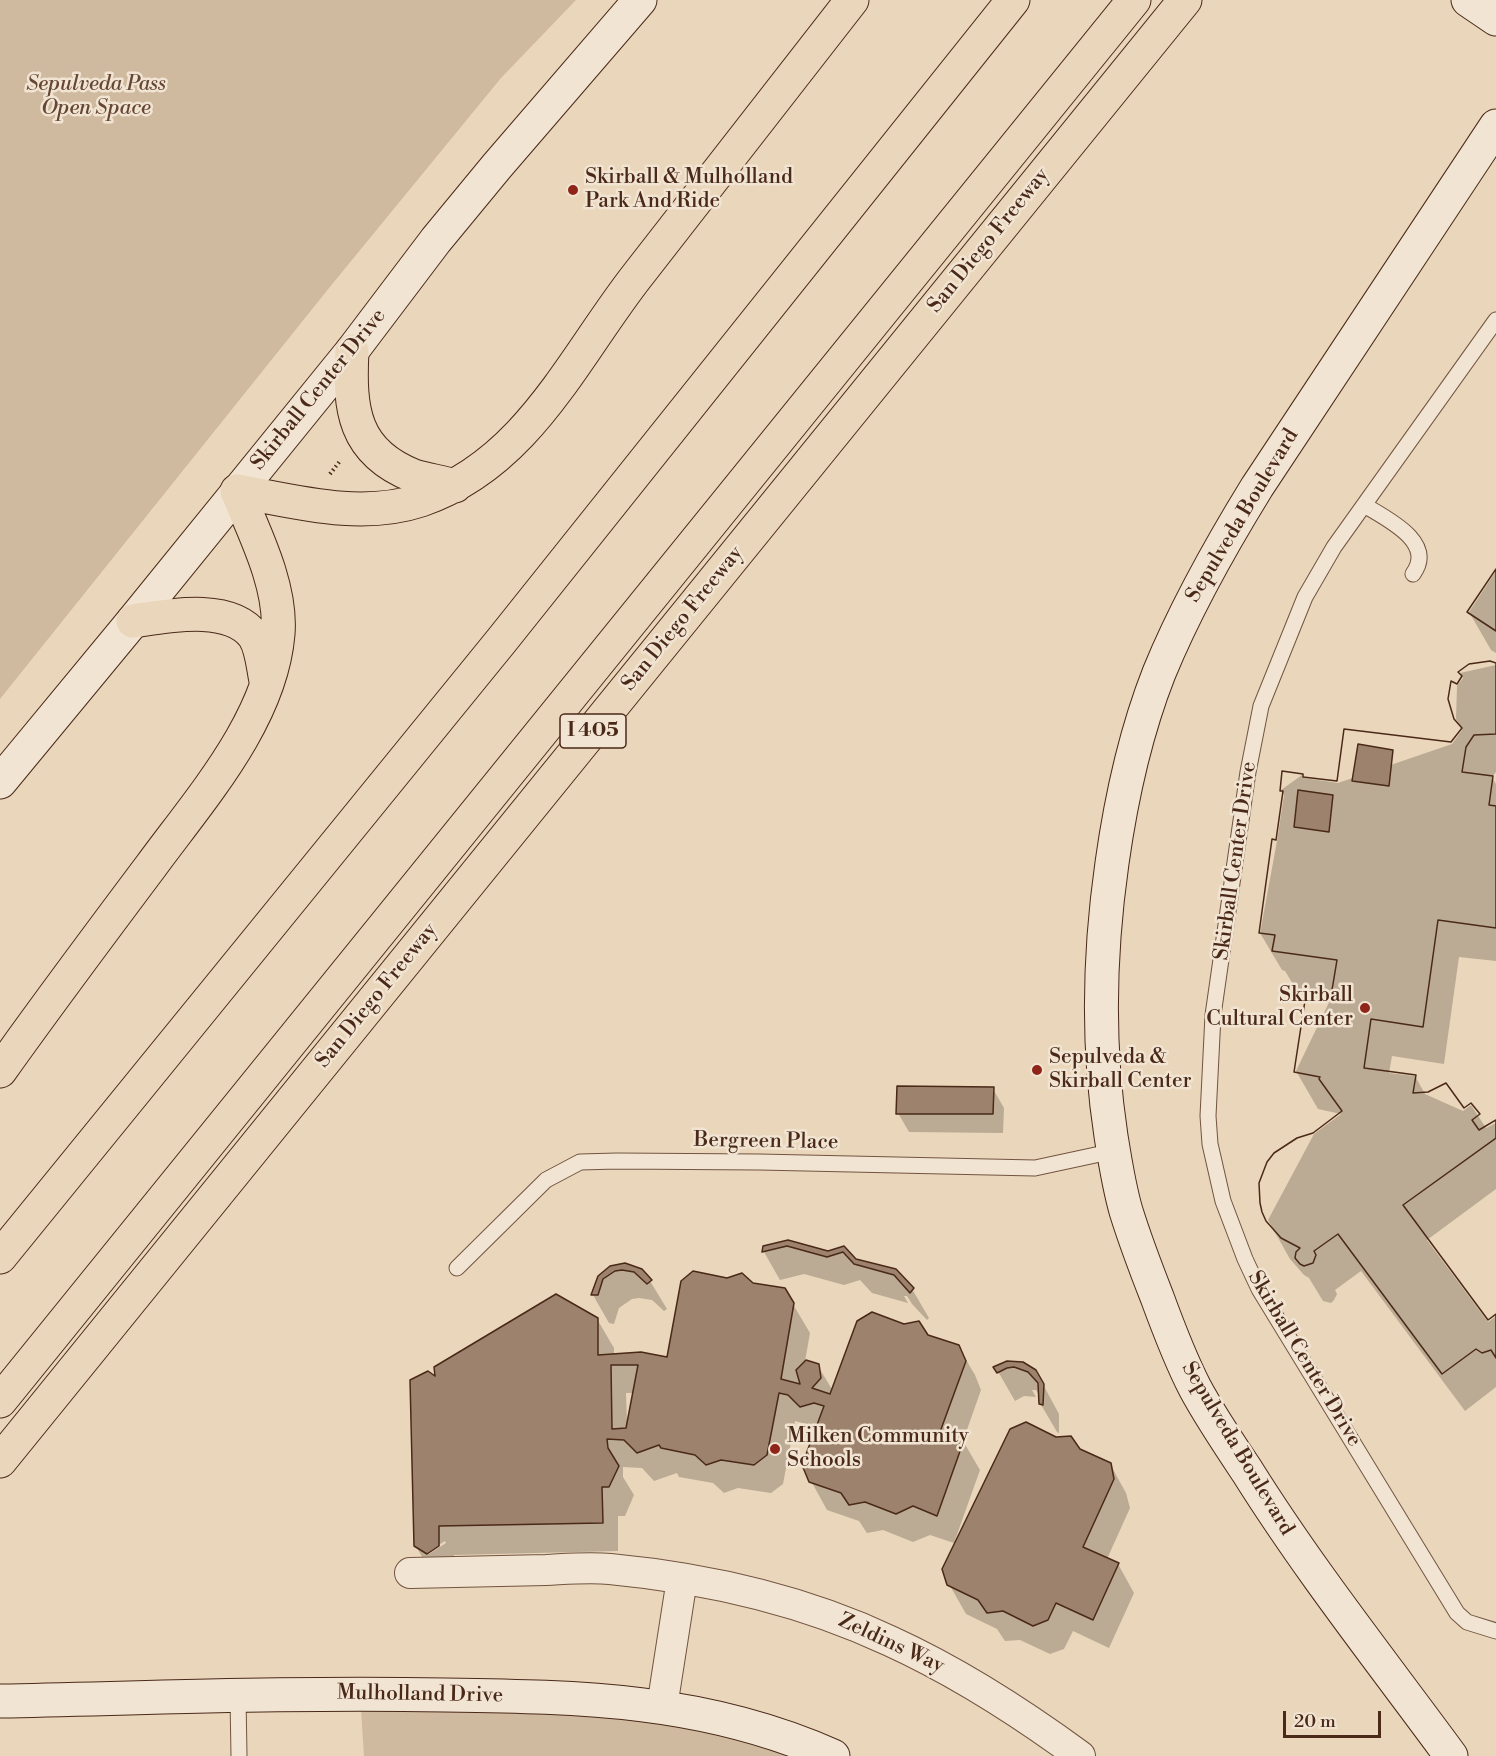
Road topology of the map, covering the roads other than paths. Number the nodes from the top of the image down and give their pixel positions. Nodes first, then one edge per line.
1 (640, 0) edge
2 (852, 0) edge
3 (1013, 0) edge
4 (1134, 0) edge
5 (1185, 0) edge
6 (1468, 0) edge
7 (1496, 19) edge
8 (1496, 126) edge
9 (1496, 320) edge
10 (352, 351) junction
11 (455, 486) junction
12 (237, 491) junction
13 (1364, 505) junction
14 (1413, 574) dead end
15 (133, 621) junction
16 (267, 683) junction
17 (0, 782) edge
18 (0, 1071) edge
19 (1114, 1151) junction
20 (0, 1257) edge
21 (457, 1268) dead end
22 (0, 1401) edge
23 (0, 1461) edge
24 (410, 1572) dead end
25 (682, 1579) junction
26 (1496, 1631) edge
27 (230, 1697) junction
28 (0, 1701) edge
29 (662, 1707) junction
30 (239, 1756) edge
31 (833, 1756) edge
32 (1080, 1756) edge
33 (1451, 1756) edge

1 - 10 main road, Skirball Center Drive
2 - 11 highway
3 - 20 highway
4 - 22 highway
5 - 23 highway, San Diego Freeway / I 405
6 - 7 main road
8 - 19 main road, Sepulveda Boulevard
9 - 13 lane, Skirball Center Drive
10 - 11 highway
10 - 12 main road, Skirball Center Drive
11 - 12 highway
12 - 15 main road, Skirball Center Drive
12 - 16 highway
13 - 14 lane
13 - 26 lane, Skirball Center Drive
15 - 16 highway
15 - 17 main road, Skirball Center Drive
16 - 18 highway
19 - 21 lane, Bergreen Place
19 - 33 main road, Sepulveda Boulevard
24 - 25 street, Zeldins Way
25 - 29 street
25 - 32 street, Zeldins Way
27 - 28 main road, Mulholland Drive
27 - 29 main road, Mulholland Drive
27 - 30 lane
29 - 31 main road, Mulholland Drive

